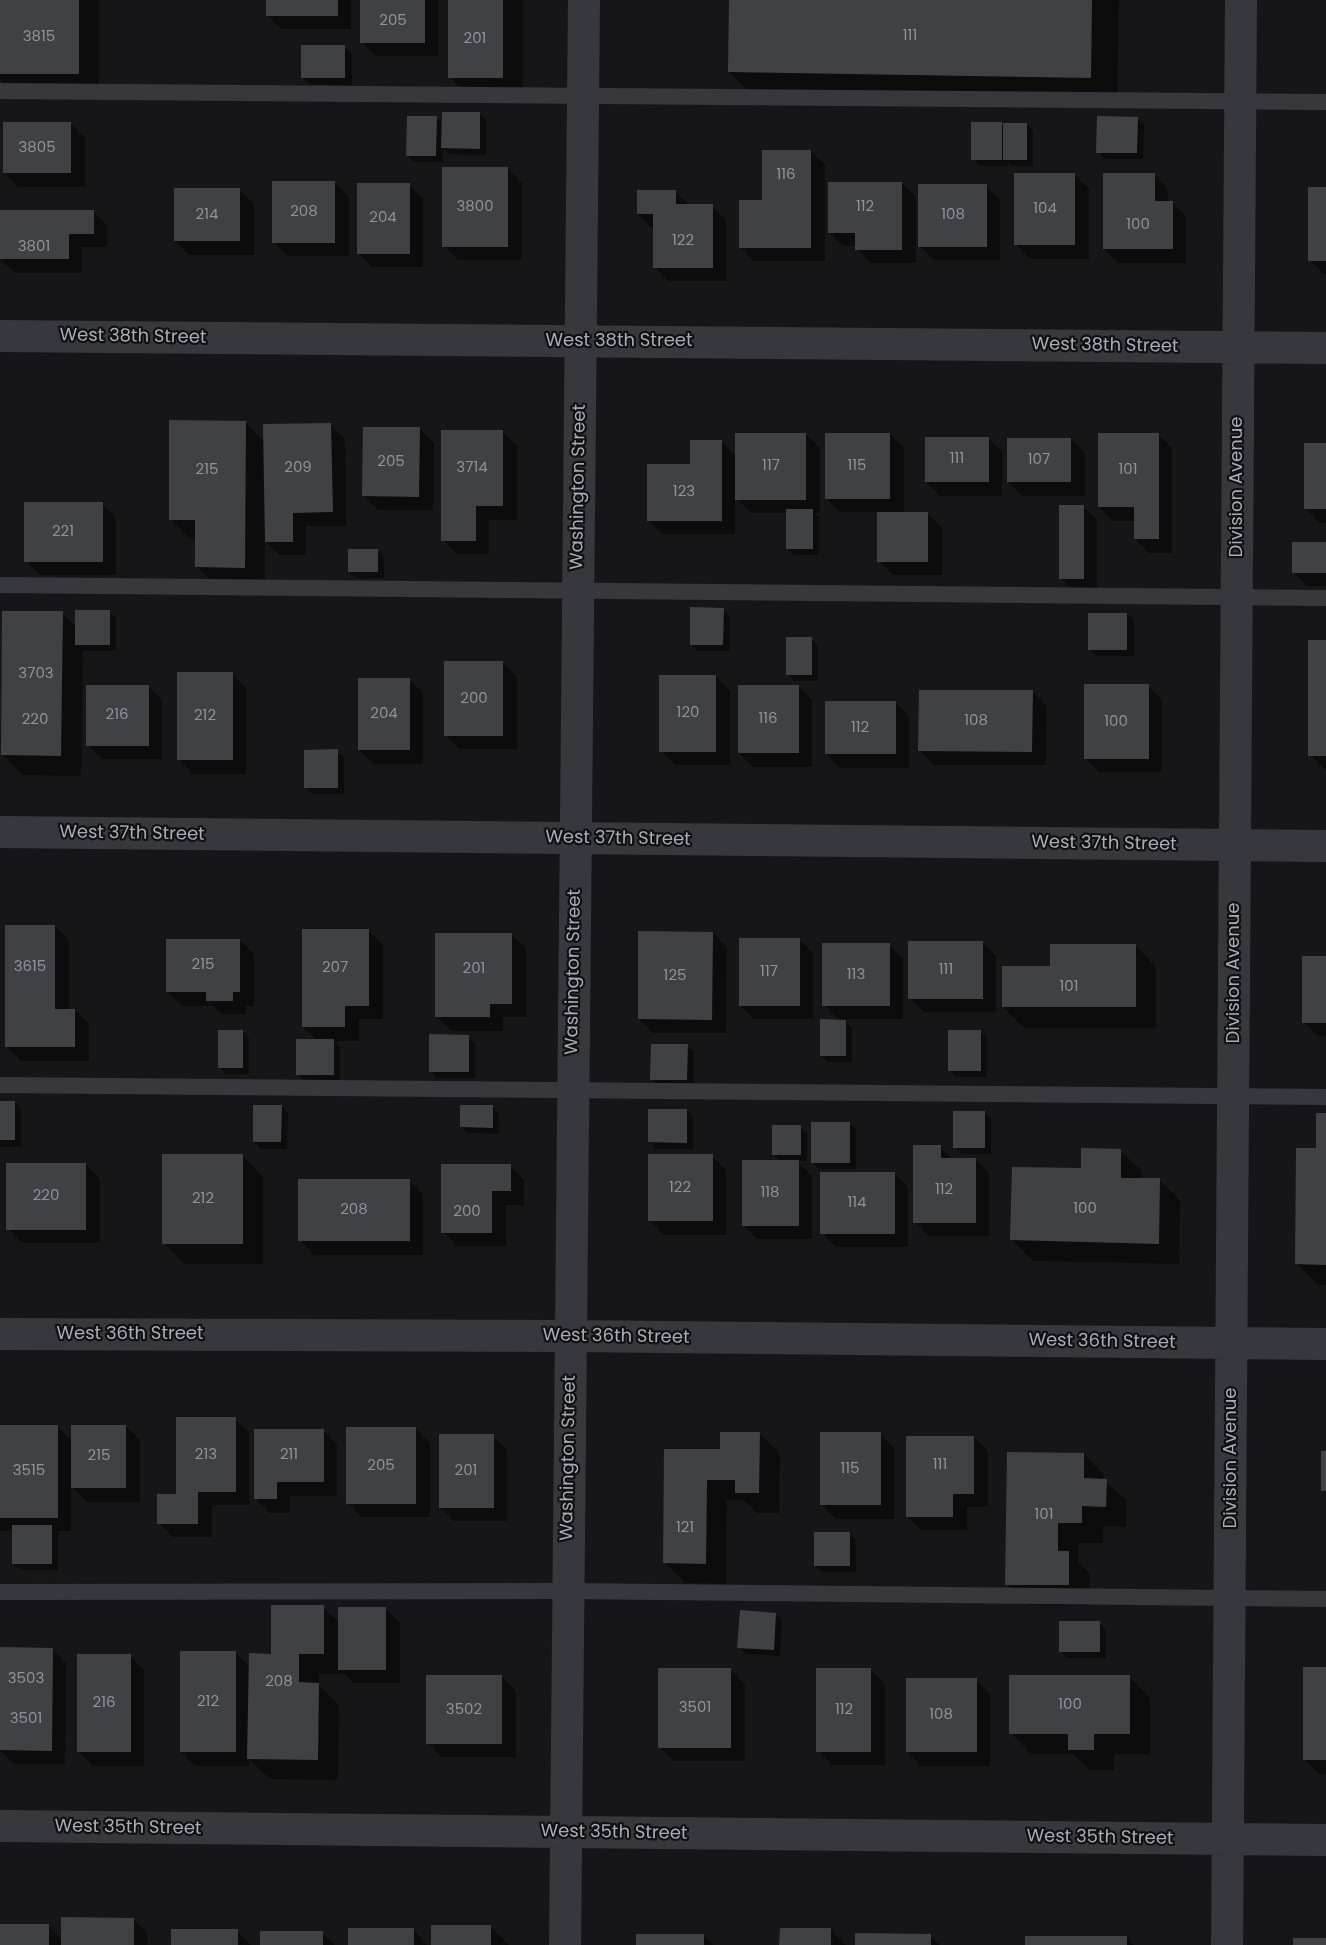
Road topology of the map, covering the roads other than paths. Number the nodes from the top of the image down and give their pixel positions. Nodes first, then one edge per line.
1 (584, 0) edge
2 (1241, 0) edge
3 (0, 91) edge
4 (583, 95) junction
5 (1240, 101) junction
6 (1326, 102) edge
7 (0, 336) edge
8 (580, 341) junction
9 (1238, 347) junction
10 (1326, 348) edge
11 (0, 585) edge
12 (578, 590) junction
13 (1237, 597) junction
14 (1326, 598) edge
15 (0, 832) edge
16 (575, 838) junction
17 (1235, 846) junction
18 (1326, 846) edge
19 (0, 1084) edge
20 (573, 1089) junction
21 (1233, 1096) junction
22 (1326, 1097) edge
23 (0, 1334) edge
24 (571, 1336) junction
25 (1232, 1343) junction
26 (1326, 1344) edge
27 (568, 1591) junction
28 (0, 1592) edge
29 (1230, 1598) junction
30 (1326, 1599) edge
31 (0, 1826) edge
32 (566, 1832) junction
33 (1228, 1839) junction
34 (1326, 1840) edge
35 (564, 1945) edge
36 (1227, 1945) edge

1 - 4 street, Washington Street
2 - 5 street, Division Avenue
3 - 4 lane
4 - 5 lane
4 - 8 street, Washington Street
5 - 6 lane
5 - 9 street, Division Avenue
7 - 8 street, West 38th Street
8 - 9 street, West 38th Street
8 - 12 street, Washington Street
9 - 10 street, West 38th Street
9 - 13 street, Division Avenue
11 - 12 lane
12 - 13 lane
12 - 16 street, Washington Street
13 - 14 lane
13 - 17 street, Division Avenue
15 - 16 street, West 37th Street
16 - 17 street, West 37th Street
16 - 20 street, Washington Street
17 - 18 street, West 37th Street
17 - 21 street, Division Avenue
19 - 20 lane
20 - 21 lane
20 - 24 street, Washington Street
21 - 22 lane
21 - 25 street, Division Avenue
23 - 24 street, West 36th Street
24 - 25 street, West 36th Street
24 - 27 street, Washington Street
25 - 26 street, West 36th Street
25 - 29 street, Division Avenue
27 - 28 lane
27 - 29 lane
27 - 32 street, Washington Street
29 - 30 lane
29 - 33 street, Division Avenue
31 - 32 street, West 35th Street
32 - 33 street, West 35th Street
32 - 35 street, Washington Street
33 - 34 street, West 35th Street
33 - 36 street, Division Avenue

